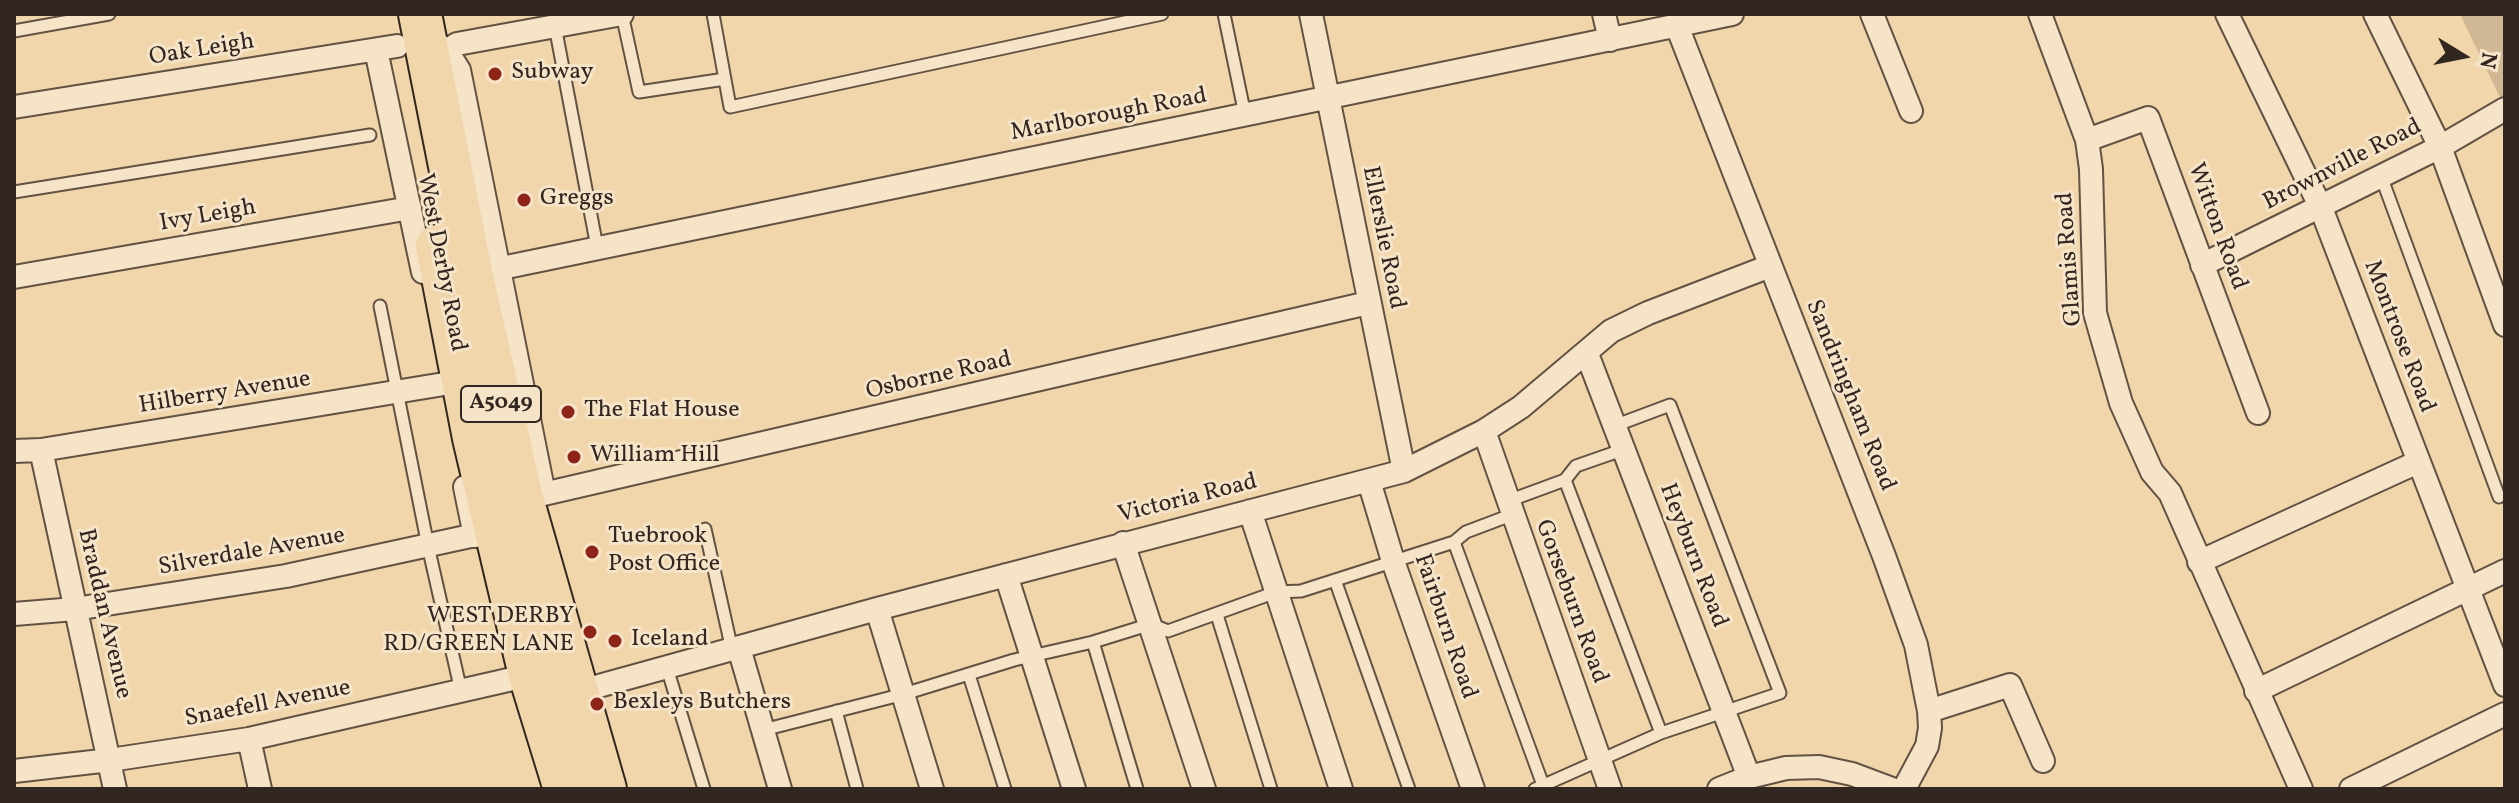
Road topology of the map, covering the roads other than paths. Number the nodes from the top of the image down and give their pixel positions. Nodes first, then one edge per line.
1 (109, 14) edge
2 (622, 14) edge
3 (713, 14) edge
4 (1162, 14) edge
5 (1224, 14) edge
6 (1311, 14) edge
7 (1604, 14) edge
8 (1732, 14) edge
9 (1872, 14) edge
10 (2040, 14) edge
11 (2227, 14) edge
12 (2375, 14) edge
13 (555, 26) junction
14 (1677, 26) junction
15 (14, 31) edge
16 (409, 35) edge
17 (1610, 40) junction
18 (725, 79) junction
19 (1328, 99) junction
20 (14, 107) edge
21 (2505, 109) edge
22 (1911, 111) dead end
23 (1245, 116) junction
24 (370, 135) dead end
25 (2087, 140) junction
26 (2440, 147) junction
27 (2381, 176) junction
28 (14, 192) edge
29 (410, 208) junction
30 (2321, 208) junction
31 (597, 247) junction
32 (2202, 265) junction
33 (1770, 266) junction
34 (497, 269) junction
35 (14, 277) edge
36 (1368, 303) junction
37 (380, 306) dead end
38 (2505, 325) edge
39 (1587, 354) junction
40 (444, 384) junction
41 (397, 392) junction
42 (2258, 413) dead end
43 (1613, 426) junction
44 (1484, 431) junction
45 (41, 450) junction
46 (1622, 450) junction
47 (14, 451) edge
48 (2418, 462) junction
49 (1404, 471) junction
50 (1565, 480) junction
51 (1369, 481) junction
52 (2499, 497) dead end
53 (1509, 508) junction
54 (1250, 511) junction
55 (509, 515) junction
56 (705, 529) dead end
57 (1454, 542) junction
58 (1123, 543) junction
59 (428, 546) junction
60 (1393, 561) junction
61 (2199, 562) junction
62 (2505, 571) edge
63 (1006, 575) junction
64 (1335, 580) junction
65 (2468, 588) junction
66 (1276, 592) junction
67 (75, 609) junction
68 (877, 609) junction
69 (14, 614) edge
70 (1217, 615) junction
71 (1151, 624) junction
72 (1093, 642) junction
73 (736, 649) junction
74 (1034, 657) junction
75 (667, 668) junction
76 (530, 675) junction
77 (969, 675) junction
78 (2505, 685) edge
79 (461, 691) junction
80 (2256, 691) junction
81 (577, 692) junction
82 (904, 694) junction
83 (836, 711) junction
84 (1724, 711) junction
85 (1929, 711) junction
86 (2505, 714) edge
87 (763, 730) junction
88 (1661, 733) junction
89 (249, 739) junction
90 (110, 760) junction
91 (1600, 760) junction
92 (2043, 761) dead end
93 (14, 771) edge
94 (1749, 777) junction
95 (1539, 787) edge
96 (115, 789) edge
97 (260, 789) edge
98 (565, 789) edge
99 (605, 789) edge
100 (704, 789) edge
101 (780, 789) edge
102 (857, 789) edge
103 (932, 789) edge
104 (1005, 789) edge
105 (1074, 789) edge
106 (1137, 789) edge
107 (1204, 789) edge
108 (1271, 789) edge
109 (1341, 789) edge
110 (1409, 789) edge
111 (1473, 789) edge
112 (1610, 789) edge
113 (1719, 789) edge
114 (1892, 789) edge
115 (1904, 789) edge
116 (2301, 789) edge
117 (2351, 789) edge

1 - 15 lane
2 - 13 street, Oak Leigh
2 - 18 lane
3 - 18 lane
4 - 18 lane
5 - 23 lane
6 - 19 street, Ellerslie Road
7 - 17 street
8 - 14 street, Marlborough Road
9 - 22 street
10 - 25 street, Glamis Road
11 - 30 street, Montrose Road
12 - 26 street
13 - 16 street, Oak Leigh
13 - 31 lane
14 - 17 street, Marlborough Road
14 - 33 street, Sandringham Road
16 - 20 street, Oak Leigh
16 - 29 street
16 - 34 street, West Derby Road
16 - 55 highway, West Derby Road / A5049
17 - 19 street, Marlborough Road
19 - 23 street, Marlborough Road
19 - 36 street, Ellerslie Road
21 - 26 street, Brownville Road
23 - 31 street, Marlborough Road
24 - 28 lane
25 - 32 street, Witton Road
25 - 61 street, Glamis Road
26 - 27 street, Brownville Road
26 - 38 street
27 - 30 street, Brownville Road
27 - 52 lane
29 - 35 street, Ivy Leigh
29 - 40 street
30 - 32 street, Brownville Road
30 - 48 street, Montrose Road
31 - 34 street, Marlborough Road
32 - 42 street, Witton Road
33 - 39 street, Victoria Road
33 - 85 street, Sandringham Road
34 - 55 street, West Derby Road
36 - 49 street, Ellerslie Road
36 - 55 street, Osborne Road
37 - 41 lane
39 - 43 street, Heyburn Road
39 - 44 street, Victoria Road
40 - 41 street, Hilberry Avenue
40 - 55 street
41 - 45 street, Hilberry Avenue
41 - 59 lane
43 - 46 street, Heyburn Road
43 - 84 lane
44 - 49 street, Victoria Road
44 - 53 street, Gorseburn Road
45 - 47 street, Hilberry Avenue
45 - 67 street, Braddan Avenue
46 - 50 lane
46 - 84 street, Heyburn Road
48 - 61 street
48 - 65 street, Montrose Road
49 - 51 street, Victoria Road
50 - 53 lane
50 - 88 lane
51 - 54 street, Victoria Road
51 - 60 street, Fairburn Road
53 - 57 lane
53 - 91 street, Gorseburn Road
54 - 58 street, Victoria Road
54 - 66 street
55 - 59 street, Silverdale Avenue
55 - 76 highway, West Derby Road / A5049
55 - 81 highway, West Derby Road / A5049
56 - 73 lane
57 - 60 lane
57 - 95 lane
58 - 63 street, Victoria Road
58 - 71 street
59 - 67 street, Silverdale Avenue
59 - 79 lane
60 - 64 lane
60 - 111 street, Fairburn Road
61 - 80 street, Glamis Road
62 - 65 street
63 - 68 street, Victoria Road
63 - 74 street
64 - 66 lane
64 - 110 lane
65 - 78 street, Montrose Road
65 - 80 street
66 - 70 lane
66 - 109 street
67 - 69 street, Silverdale Avenue
67 - 90 street, Braddan Avenue
68 - 73 street, Victoria Road
68 - 82 street
70 - 71 lane
70 - 108 lane
71 - 72 lane
71 - 107 street
72 - 74 lane
72 - 106 lane
73 - 75 street, Victoria Road
73 - 87 street
74 - 77 lane
74 - 105 street
75 - 81 street, Victoria Road
75 - 100 lane
76 - 79 street, Snaefell Avenue
76 - 98 highway, West Derby Road / A5049
77 - 82 lane
77 - 104 lane
79 - 89 street, Snaefell Avenue
80 - 116 street, Glamis Road
81 - 99 highway, West Derby Road / A5049
82 - 83 lane
82 - 103 street
83 - 87 lane
83 - 102 lane
84 - 88 lane
84 - 94 street, Heyburn Road
85 - 92 street
85 - 115 street, Sandringham Road
86 - 117 street
87 - 101 street
88 - 91 lane
89 - 90 street, Snaefell Avenue
89 - 97 street
90 - 93 street, Snaefell Avenue
90 - 96 street, Braddan Avenue
91 - 95 lane
91 - 112 street, Gorseburn Road
94 - 113 street
94 - 114 street

